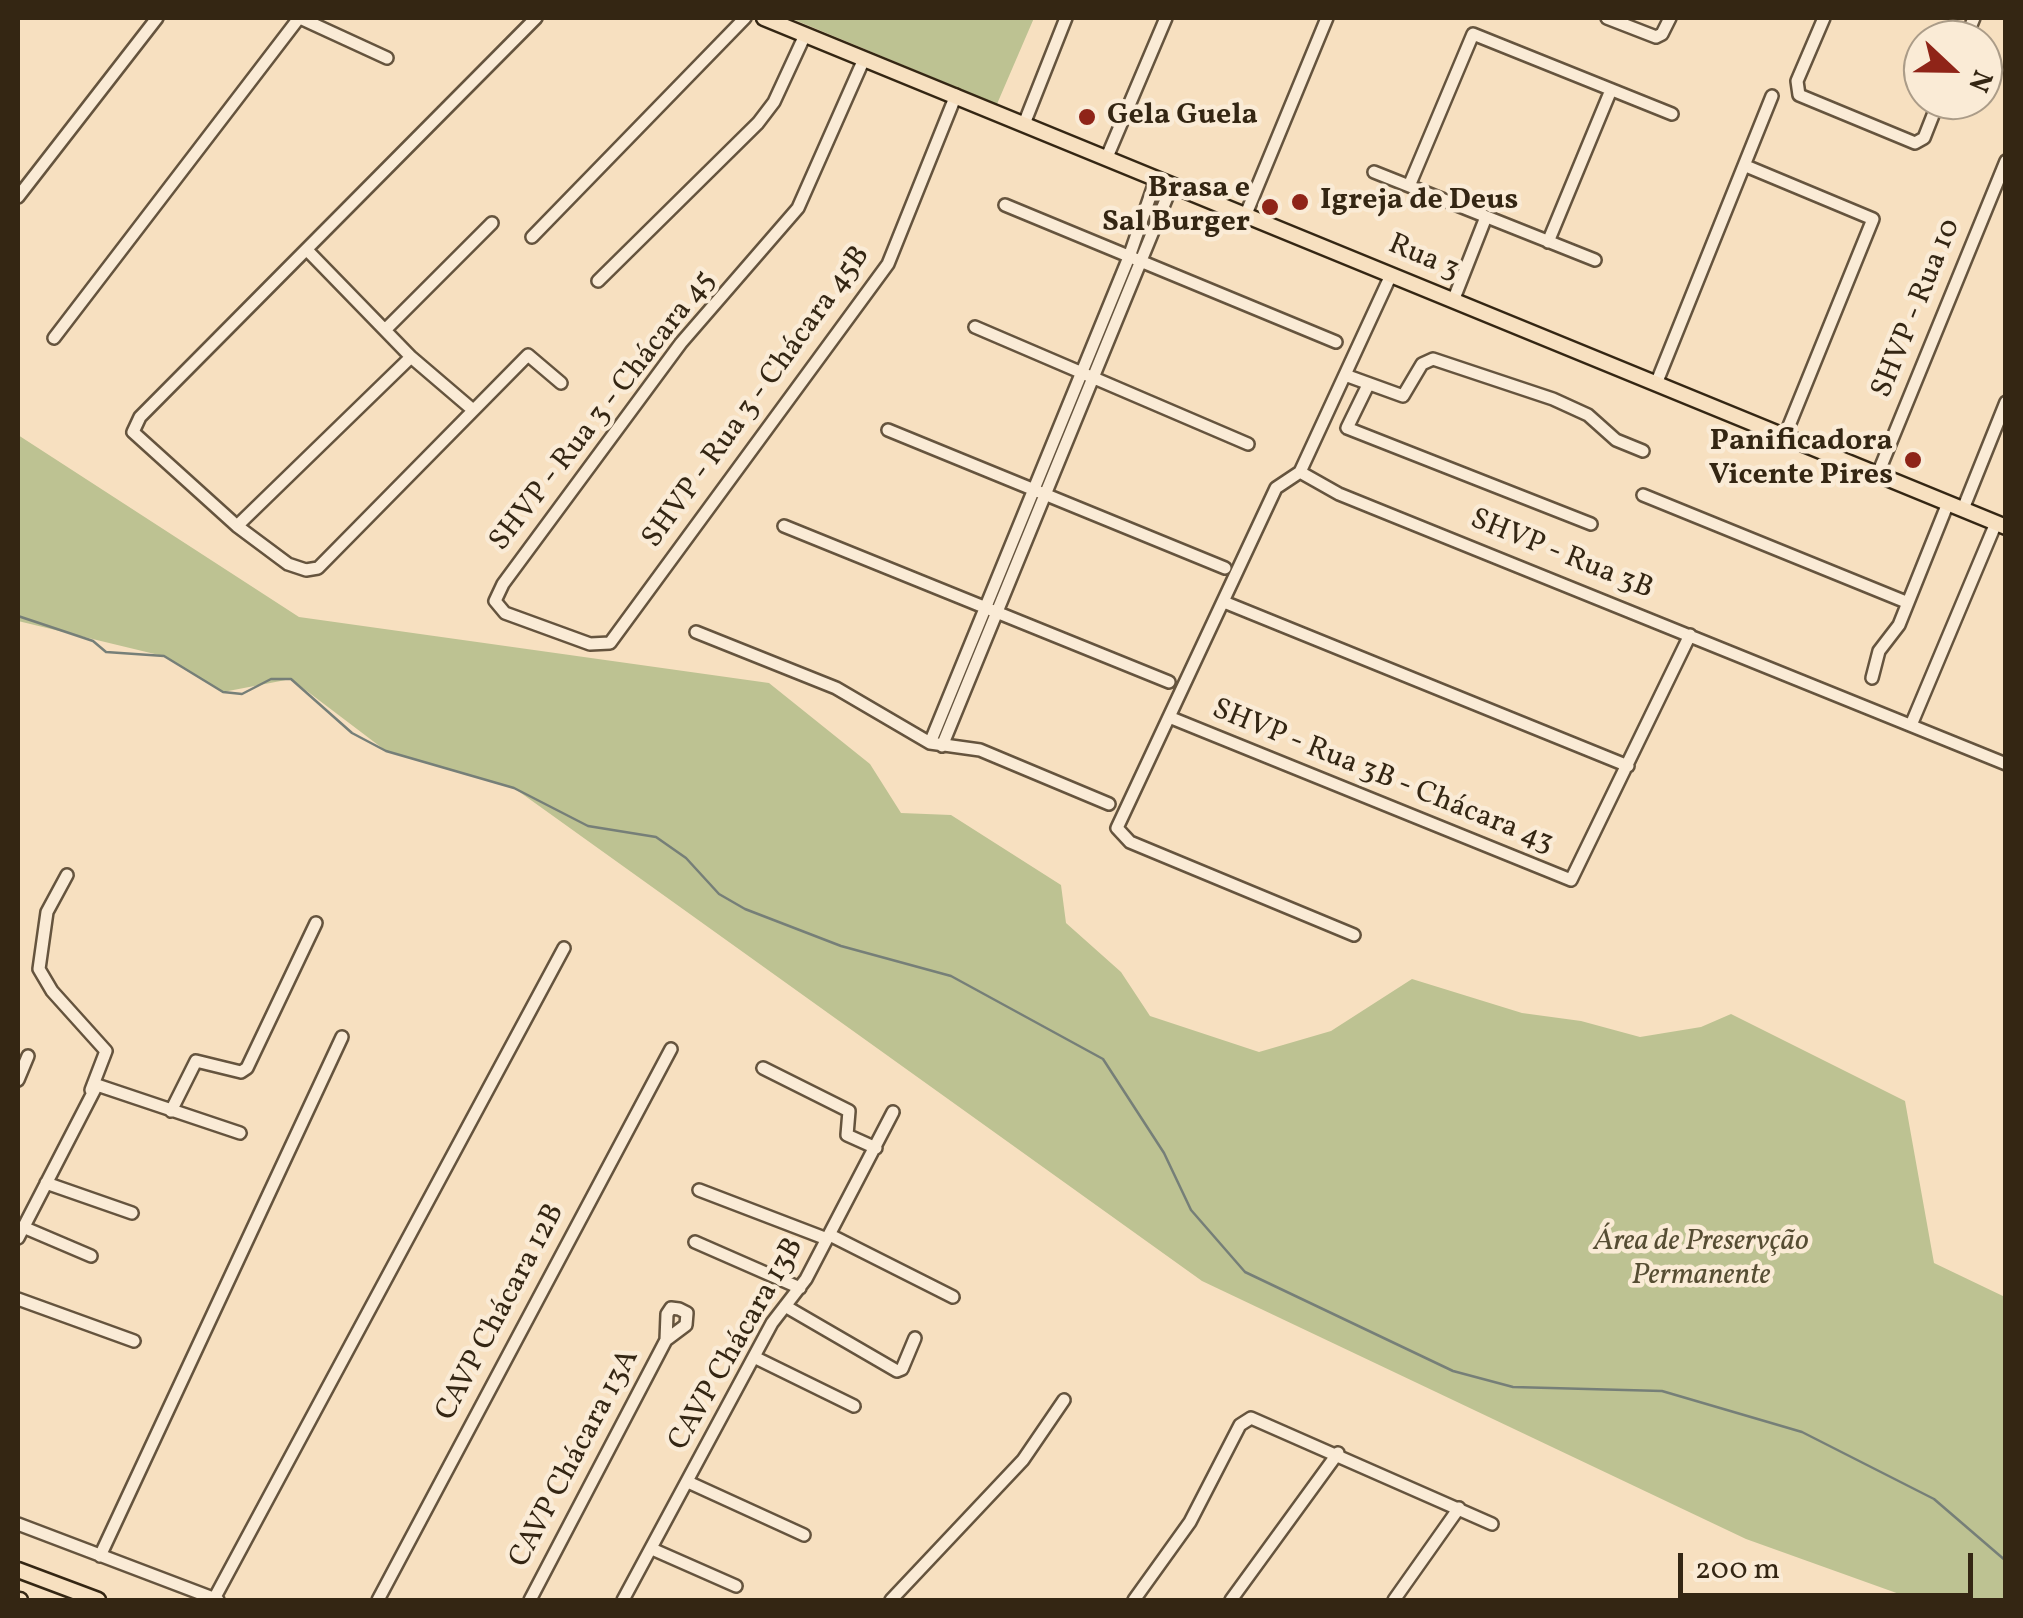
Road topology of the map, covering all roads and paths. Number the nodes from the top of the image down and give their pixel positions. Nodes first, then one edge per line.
1 (157, 18) edge
2 (299, 18) edge
3 (536, 18) edge
4 (744, 18) edge
5 (764, 18) edge
6 (1066, 18) edge
7 (1166, 18) edge
8 (1327, 18) edge
9 (1607, 18) edge
10 (1670, 18) edge
11 (1824, 18) edge
12 (805, 34) junction
13 (387, 58) dead end
14 (864, 58) junction
15 (1611, 90) junction
16 (956, 95) junction
17 (1772, 96) dead end
18 (1672, 114) dead end
19 (1932, 120) edge
20 (1024, 124) junction
21 (1107, 158) junction
22 (2006, 161) edge
23 (1746, 166) junction
24 (1374, 172) dead end
25 (1156, 178) junction
26 (1172, 184) junction
27 (1408, 186) junction
28 (18, 196) edge
29 (1005, 205) dead end
30 (1246, 214) junction
31 (1486, 216) junction
32 (492, 223) dead end
33 (1140, 224) junction
34 (1153, 230) junction
35 (532, 237) dead end
36 (1548, 242) junction
37 (308, 251) junction
38 (1134, 260) junction
39 (1595, 260) dead end
40 (1391, 275) junction
41 (598, 281) dead end
42 (1452, 301) junction
43 (975, 327) dead end
44 (385, 330) junction
45 (54, 338) dead end
46 (1336, 342) dead end
47 (411, 356) junction
48 (1345, 375) junction
49 (1086, 376) junction
50 (560, 383) dead end
51 (1656, 384) junction
52 (1368, 385) junction
53 (2006, 402) edge
54 (473, 410) junction
55 (1323, 418) junction
56 (1347, 428) junction
57 (888, 430) dead end
58 (1784, 438) junction
59 (1248, 444) dead end
60 (1643, 450) dead end
61 (1300, 472) junction
62 (1878, 476) junction
63 (1038, 493) junction
64 (1643, 495) dead end
65 (1955, 506) junction
66 (1591, 524) dead end
67 (2001, 524) edge
68 (238, 526) junction
69 (784, 526) dead end
70 (1225, 568) dead end
71 (1224, 602) junction
72 (1906, 602) junction
73 (992, 611) junction
74 (696, 632) dead end
75 (1690, 635) junction
76 (590, 644) joint
77 (1872, 678) dead end
78 (1169, 682) dead end
79 (1168, 717) junction
80 (1911, 725) junction
81 (936, 745) junction
82 (2006, 764) edge
83 (1628, 766) junction
84 (1108, 804) dead end
85 (68, 874) dead end
86 (316, 923) dead end
87 (1354, 934) dead end
88 (564, 948) dead end
89 (342, 1037) dead end
90 (670, 1050) dead end
91 (28, 1056) dead end
92 (763, 1068) dead end
93 (18, 1080) edge
94 (94, 1088) junction
95 (171, 1110) junction
96 (893, 1112) dead end
97 (240, 1132) dead end
98 (876, 1148) junction
99 (46, 1183) junction
100 (699, 1190) dead end
101 (132, 1213) dead end
102 (20, 1233) edge
103 (828, 1237) junction
104 (695, 1242) dead end
105 (91, 1256) dead end
106 (800, 1288) junction
107 (953, 1297) dead end
108 (18, 1299) edge
109 (785, 1306) junction
110 (915, 1338) dead end
111 (666, 1340) dead end
112 (134, 1341) dead end
113 (754, 1358) junction
114 (1064, 1400) dead end
115 (854, 1406) dead end
116 (1338, 1453) junction
117 (688, 1482) junction
118 (1459, 1508) junction
119 (18, 1524) edge
120 (1492, 1524) dead end
121 (804, 1535) dead end
122 (652, 1549) junction
123 (100, 1556) junction
124 (18, 1570) edge
125 (736, 1586) dead end
126 (98, 1600) edge
127 (216, 1600) edge
128 (378, 1600) edge
129 (530, 1600) edge
130 (624, 1600) edge
131 (891, 1600) edge
132 (1134, 1600) edge
133 (1231, 1600) edge
134 (1394, 1600) edge

1 - 28 street
2 - 13 street
2 - 45 street
3 - 37 street
4 - 35 street
5 - 12 main road, Rua 3
6 - 20 street
7 - 21 street
8 - 30 street
9 - 10 street
11 - 19 street
12 - 14 main road, Rua 3
12 - 41 street
14 - 16 main road, Rua 3
14 - 76 street, SHVP - Rua 3 - Chácara 45
15 - 18 street
15 - 27 street
15 - 36 street
16 - 20 main road, Rua 3
16 - 76 street, SHVP - Rua 3 - Chácara 45B
17 - 23 street
20 - 21 main road, Rua 3
21 - 25 main road, Rua 3
22 - 62 street, SHVP - Rua 10
23 - 51 street
23 - 58 street
24 - 27 street
25 - 26 main road, Rua 3
25 - 33 street
26 - 30 main road, Rua 3
26 - 34 street
27 - 31 street
29 - 38 street
30 - 40 main road, Rua 3
31 - 36 street
31 - 42 street
32 - 44 street
33 - 34 street
33 - 38 street
34 - 38 street
36 - 39 street
37 - 44 street
37 - 68 street
38 - 46 street
38 - 49 street
40 - 42 main road, Rua 3
40 - 48 street
42 - 51 main road, Rua 3
43 - 49 street
44 - 47 street
47 - 54 street
47 - 68 street
48 - 52 street
48 - 55 street
49 - 59 street
49 - 63 street
50 - 54 street
51 - 58 main road, Rua 3
52 - 56 street
52 - 60 street
53 - 65 street
54 - 68 street
55 - 56 street
55 - 61 street
56 - 66 street
57 - 63 street
58 - 62 main road, Rua 3
61 - 71 street, SHVP - Rua 3B - Chácara 43
61 - 75 street, SHVP - Rua 3B
62 - 65 main road, Rua 3
63 - 70 street
63 - 73 street
64 - 72 street
65 - 67 main road, Rua 3
65 - 72 street
67 - 80 street
69 - 73 street
71 - 79 street, SHVP - Rua 3B - Chácara 43
71 - 83 street
72 - 77 street
73 - 78 street
73 - 81 street
74 - 81 street
75 - 80 street, SHVP - Rua 3B
75 - 83 street, SHVP - Rua 3B - Chácara 43
79 - 83 street, SHVP - Rua 3B - Chácara 43
79 - 87 street, SHVP - Rua 3B - Chácara 43
80 - 82 street, SHVP - Rua 3B
81 - 84 street
85 - 94 street
86 - 95 street
88 - 127 street
89 - 123 street
90 - 128 street, CAVP Chácara 12B
91 - 93 street
92 - 98 street
94 - 95 street
94 - 99 street
95 - 97 street
96 - 98 street, CAVP Chácara 13B
98 - 103 street, CAVP Chácara 13B
99 - 101 street
99 - 102 street
100 - 103 street
102 - 105 street
103 - 106 street, CAVP Chácara 13B
103 - 107 street
104 - 106 street
106 - 109 street, CAVP Chácara 13B
108 - 112 street
109 - 110 street
109 - 113 street, CAVP Chácara 13B
111 - 129 street, CAVP Chácara 13A
113 - 115 street
113 - 117 street, CAVP Chácara 13B
114 - 131 street
116 - 118 street
116 - 132 street
116 - 133 street
117 - 121 street
117 - 122 street, CAVP Chácara 13B
118 - 120 street
118 - 134 street
119 - 123 street
122 - 125 street
122 - 130 street, CAVP Chácara 13B
123 - 127 street
124 - 126 main road

